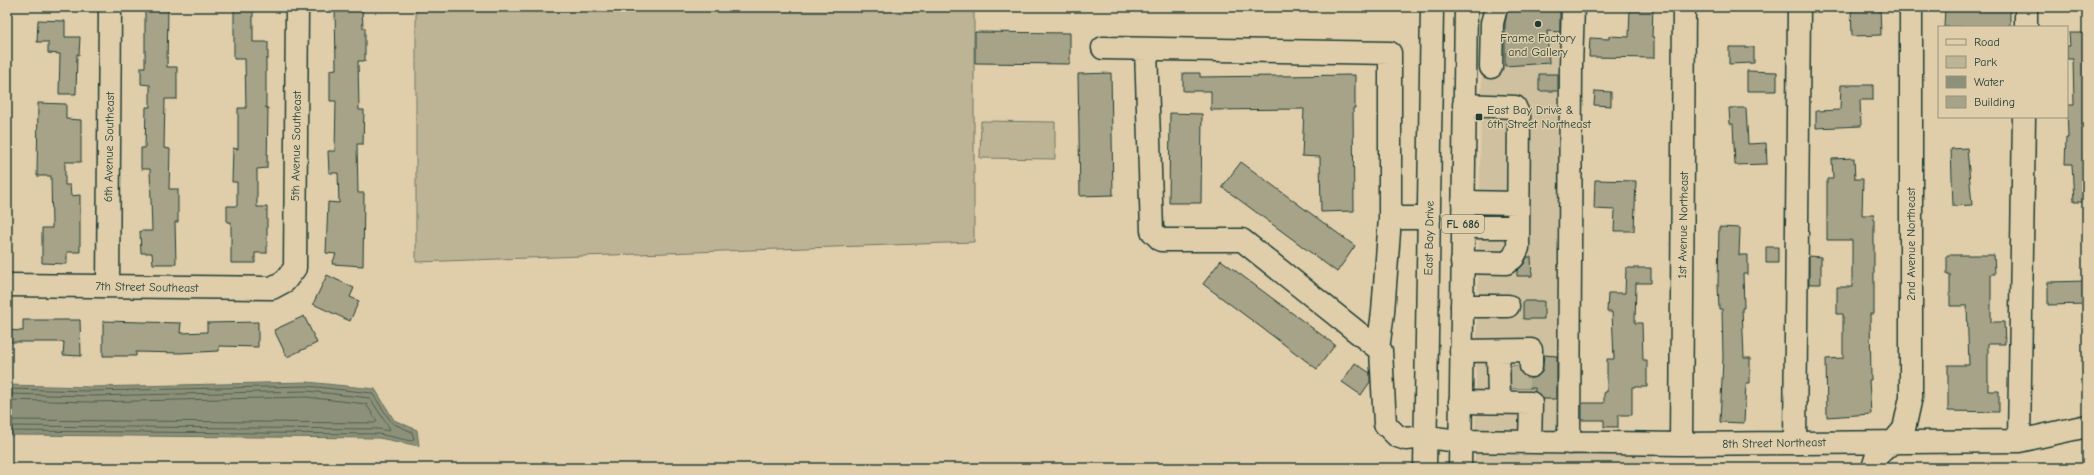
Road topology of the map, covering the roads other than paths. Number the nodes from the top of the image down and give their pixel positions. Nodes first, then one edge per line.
1 (110, 7) edge
2 (297, 7) edge
3 (1432, 7) edge
4 (1573, 7) edge
5 (1684, 7) edge
6 (1799, 7) edge
7 (1911, 7) edge
8 (2026, 7) edge
9 (1466, 14) edge
10 (1494, 16) edge
11 (2026, 26) edge
12 (1103, 48) dead end
13 (1146, 49) junction
14 (1465, 52) junction
15 (1464, 105) junction
16 (2024, 118) edge
17 (1463, 202) junction
18 (1518, 203) junction
19 (1390, 218) junction
20 (1429, 218) junction
21 (1463, 227) junction
22 (1518, 227) junction
23 (1462, 262) junction
24 (285, 280) joint
25 (7, 285) edge
26 (108, 286) junction
27 (1462, 306) junction
28 (1508, 306) dead end
29 (1378, 349) junction
30 (1461, 350) junction
31 (1519, 397) junction
32 (1460, 402) junction
33 (2087, 426) edge
34 (1425, 437) junction
35 (1460, 441) junction
36 (1894, 441) junction
37 (2019, 441) junction
38 (1530, 442) junction
39 (1569, 442) junction
40 (1795, 442) junction
41 (1681, 444) junction
42 (1425, 468) edge
43 (1460, 468) edge
44 (1873, 468) edge

1 - 26 street, 6th Avenue Southeast
2 - 24 street, 5th Avenue Southeast
3 - 20 street, East Bay Drive / FL 686
4 - 39 street
5 - 41 street, 1st Avenue Northeast
6 - 40 street
7 - 36 street, 2nd Avenue Northeast
8 - 11 street
9 - 10 street
9 - 14 street, FL 686
10 - 14 street
12 - 13 street
13 - 19 street
13 - 29 street
14 - 15 street, FL 686
15 - 17 street, FL 686
15 - 18 street
16 - 37 street
17 - 18 street
17 - 21 street, FL 686
18 - 22 street
19 - 20 street
19 - 29 street
20 - 34 street, East Bay Drive / FL 686
21 - 22 street
21 - 23 street, FL 686
22 - 23 street
23 - 27 street, FL 686
24 - 26 street, 7th Street Southeast
25 - 26 street, 7th Street Southeast
27 - 28 street
27 - 30 street, FL 686
29 - 34 street, 8th Street Northeast
30 - 31 street
30 - 32 street, FL 686
31 - 32 street
31 - 38 street
32 - 35 street, FL 686
33 - 37 street, 8th Street Northeast
34 - 35 street, 8th Street Northeast
34 - 42 street, East Bay Drive / FL 686
35 - 38 street, 8th Street Northeast
35 - 43 street, FL 686
36 - 37 street, 8th Street Northeast
36 - 40 street, 8th Street Northeast
36 - 44 street, 2nd Avenue Northeast
38 - 39 street, 8th Street Northeast
39 - 41 street, 8th Street Northeast
40 - 41 street, 8th Street Northeast

